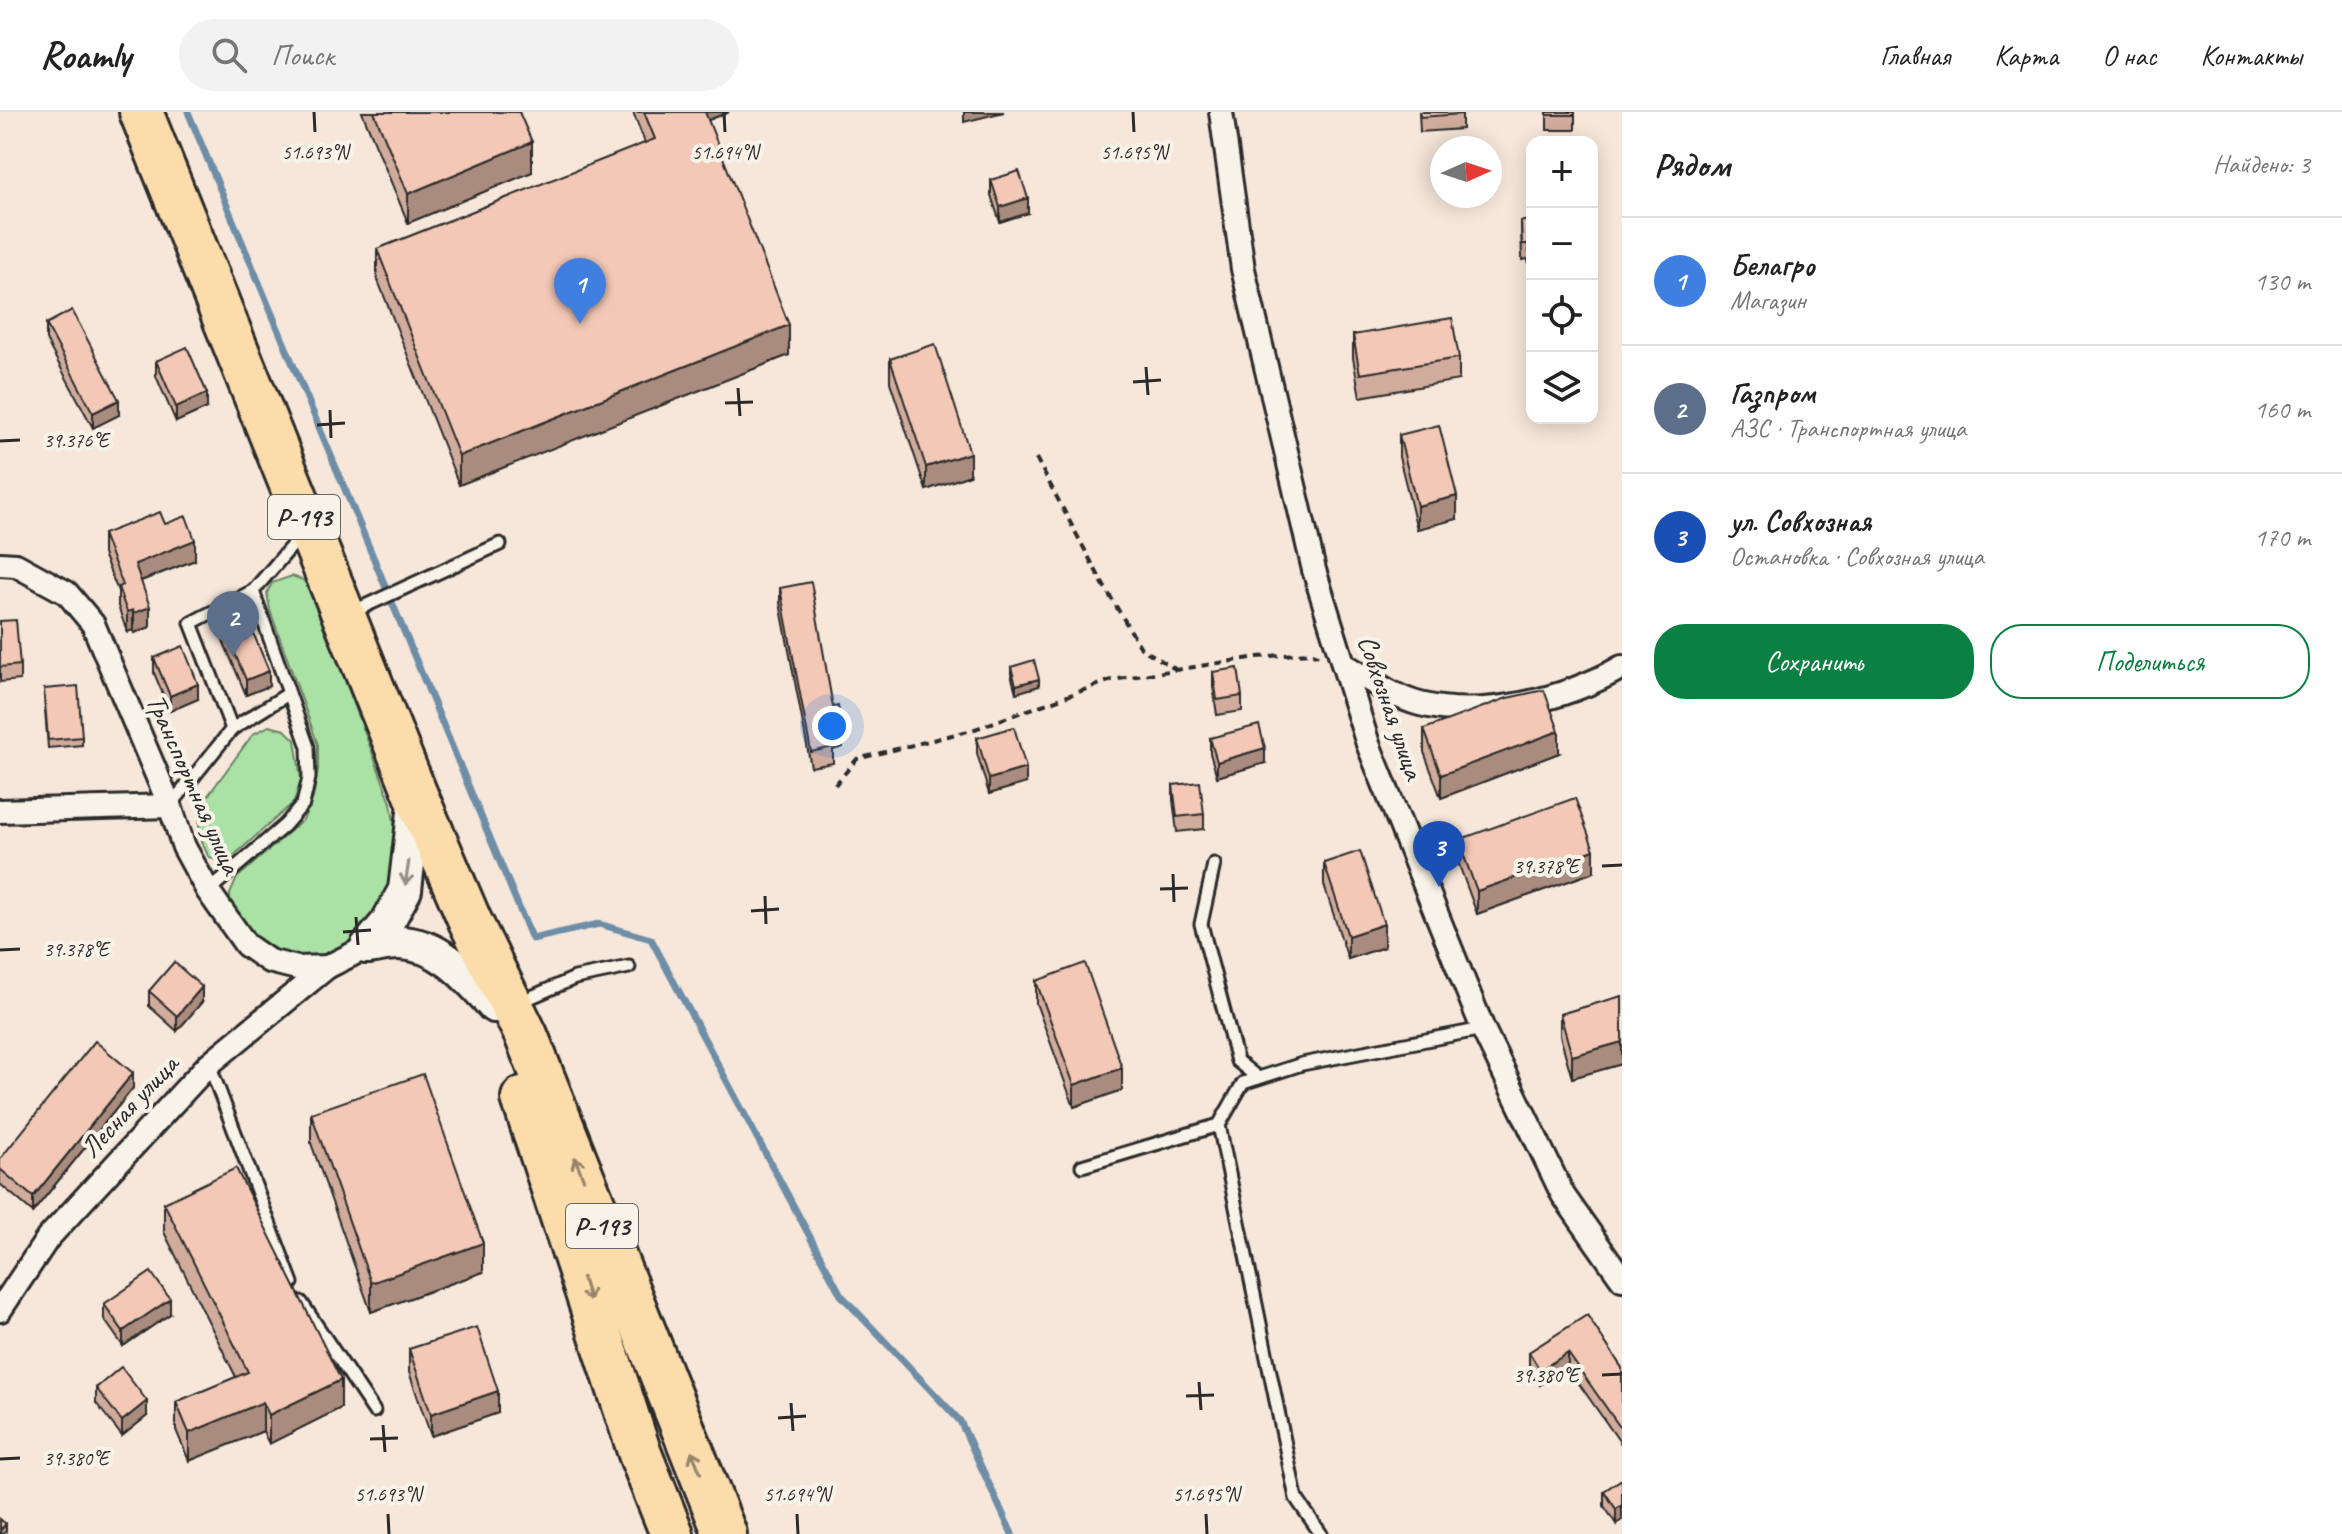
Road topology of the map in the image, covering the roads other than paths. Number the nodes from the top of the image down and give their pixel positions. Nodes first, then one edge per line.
1 (141, 112) edge
2 (1226, 117) edge
3 (308, 528) junction
4 (500, 544) dead end
5 (0, 564) edge
6 (253, 591) junction
7 (343, 615) junction
8 (1343, 664) junction
9 (1622, 667) edge
10 (288, 694) junction
11 (232, 729) junction
12 (416, 795) junction
13 (170, 806) junction
14 (0, 811) edge
15 (1214, 864) dead end
16 (208, 891) junction
17 (367, 947) junction
18 (327, 967) junction
19 (629, 967) dead end
20 (503, 1006) junction
21 (1483, 1029) junction
22 (209, 1064) junction
23 (1258, 1078) junction
24 (1219, 1125) junction
25 (1082, 1166) dead end
26 (1622, 1279) edge
27 (0, 1310) edge
28 (374, 1411) dead end
29 (672, 1534) edge
30 (725, 1534) edge
31 (1321, 1534) edge

1 - 3 highway, Р-193
2 - 8 street, Совхозная улица
3 - 6 lane
3 - 7 highway, Р-193
4 - 7 lane
5 - 13 street, Транспортная улица
6 - 10 lane
6 - 11 lane
7 - 12 highway, Р-193
8 - 9 street
8 - 21 street, Совхозная улица
10 - 11 lane
10 - 16 lane
11 - 13 lane
12 -> 17 street
12 - 20 highway, Р-193
13 - 14 street
13 - 16 street, Транспортная улица
15 - 23 lane
16 - 18 street, Транспортная улица
17 - 18 street, Транспортная улица
17 - 20 street
18 - 22 street, Лесная улица
19 - 20 lane
20 -> 29 highway, Р-193
30 -> 20 highway, Р-193
21 - 23 lane
21 - 26 street, Совхозная улица
22 - 27 street, Лесная улица
22 - 28 lane
23 - 24 lane
24 - 25 lane
24 - 31 lane

